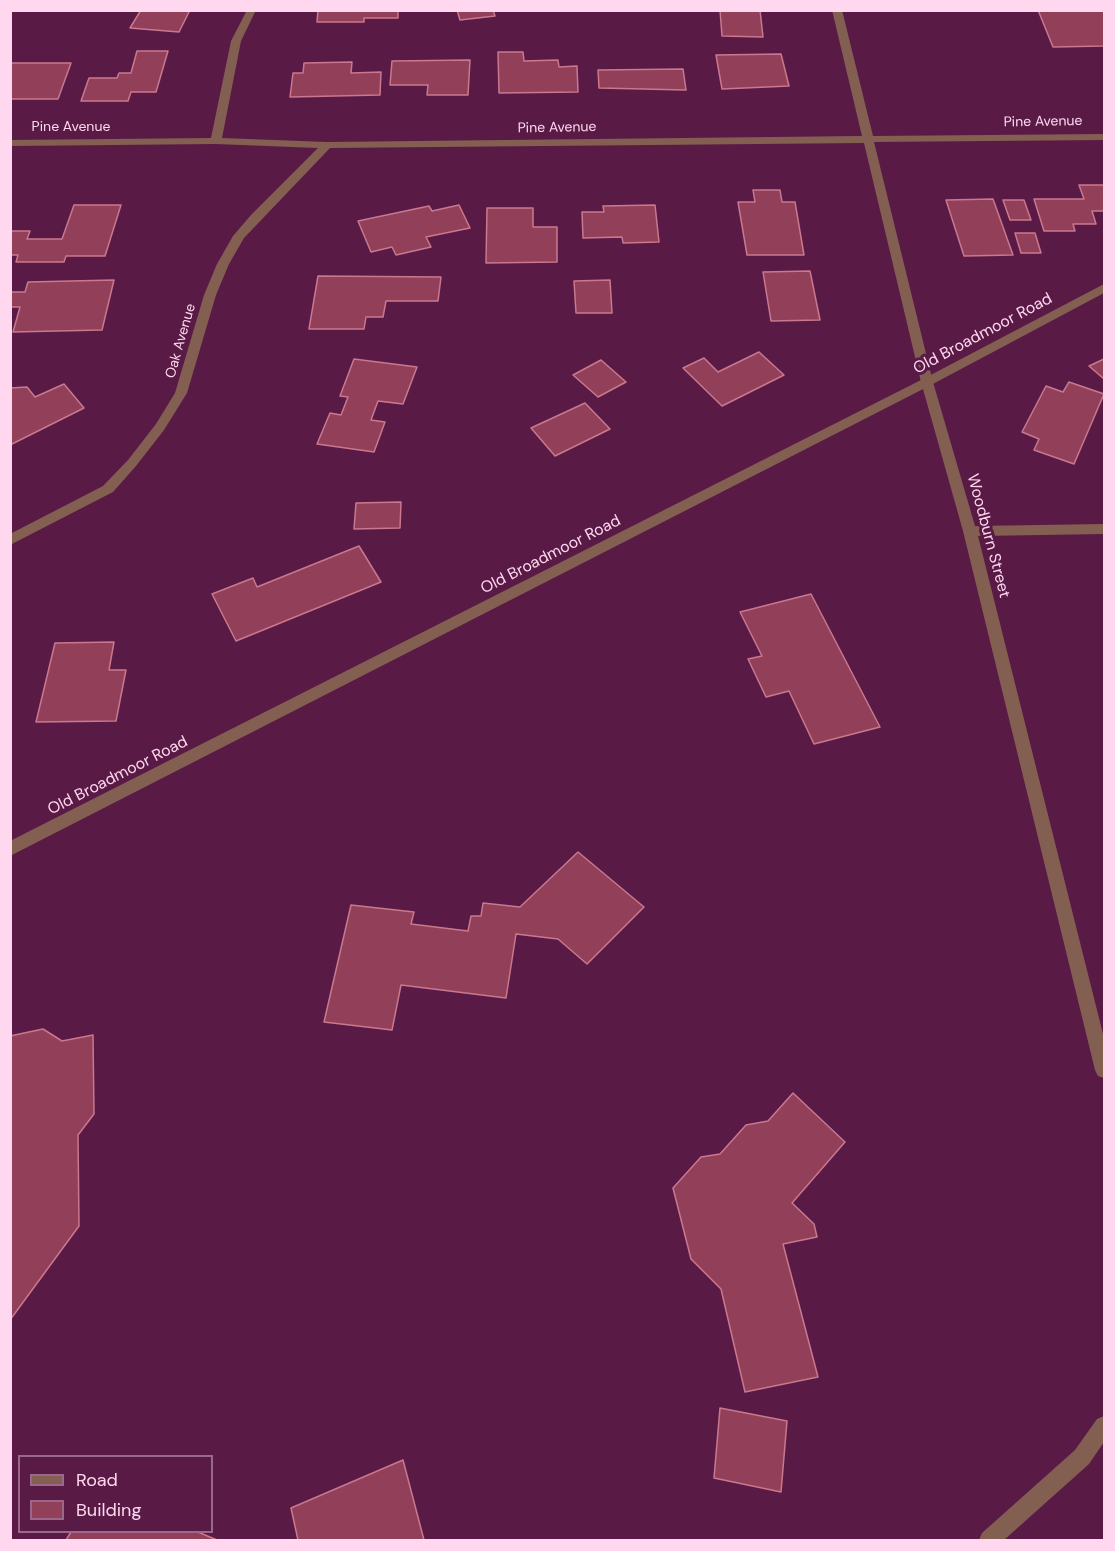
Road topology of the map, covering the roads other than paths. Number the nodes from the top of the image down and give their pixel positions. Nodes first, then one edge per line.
1 (252, 10) edge
2 (837, 10) edge
3 (1104, 137) edge
4 (870, 139) junction
5 (216, 141) junction
6 (10, 143) edge
7 (327, 145) junction
8 (1104, 288) edge
9 (927, 382) junction
10 (1104, 529) edge
11 (970, 531) junction
12 (10, 540) edge
13 (10, 849) edge
14 (1104, 1070) edge
15 (1104, 1426) edge
16 (989, 1540) edge

1 - 5 street
2 - 4 street, Woodburn Street
3 - 4 street, Pine Avenue
4 - 7 street, Pine Avenue
4 - 9 street, Woodburn Street
5 - 6 street, Pine Avenue
5 - 7 street, Pine Avenue
7 - 12 street, Oak Avenue
8 - 9 street, Old Broadmoor Road
9 - 11 street, Woodburn Street
9 - 13 street, Old Broadmoor Road
10 - 11 street
11 - 14 street, Woodburn Street
15 - 16 street

